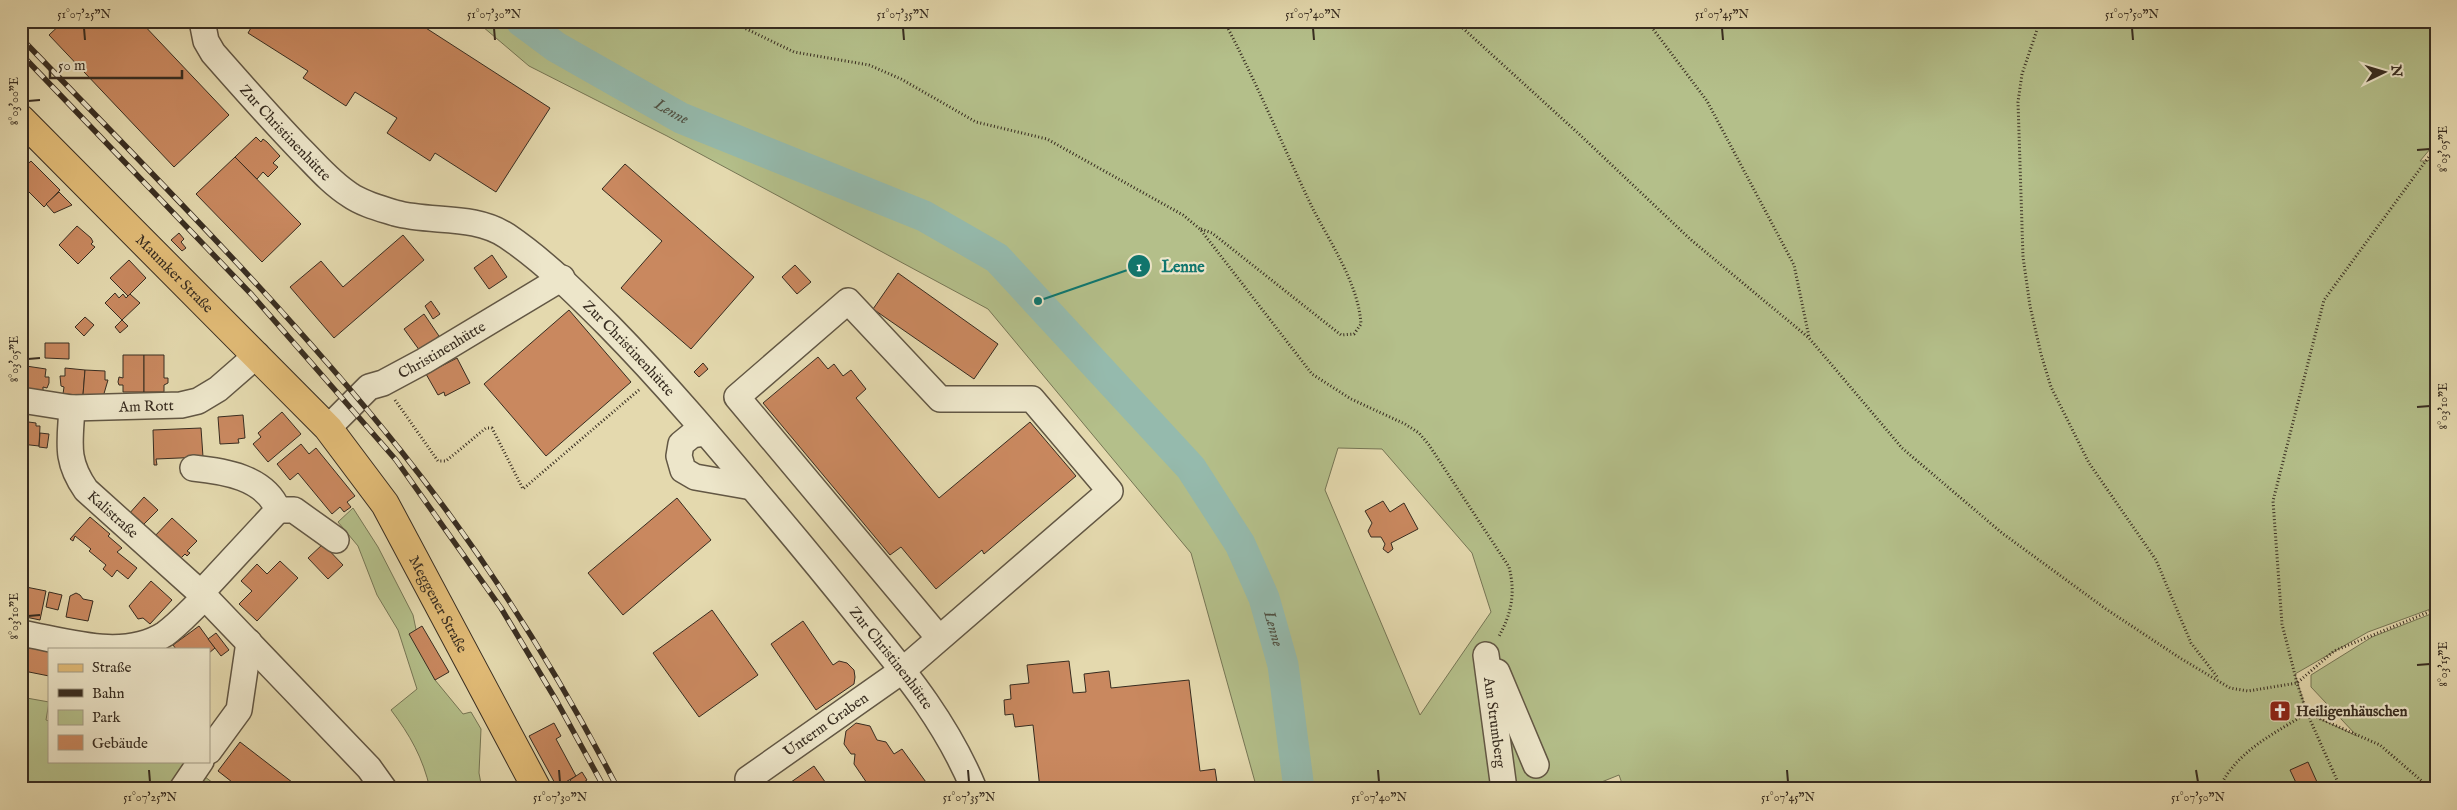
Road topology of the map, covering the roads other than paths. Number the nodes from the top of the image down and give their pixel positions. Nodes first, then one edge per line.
1 (202, 21) edge
2 (21, 119) edge
3 (562, 278) junction
4 (257, 355) junction
5 (21, 400) edge
6 (72, 408) junction
7 (328, 428) junction
8 (706, 433) junction
9 (193, 468) dead end
10 (752, 487) junction
11 (278, 510) junction
12 (336, 540) dead end
13 (203, 595) junction
14 (21, 633) edge
15 (939, 638) junction
16 (249, 642) junction
17 (903, 670) junction
18 (210, 750) edge
19 (201, 762) edge
20 (1536, 765) dead end
21 (748, 779) dead end
22 (182, 789) edge
23 (384, 789) edge
24 (537, 789) edge
25 (974, 789) edge
26 (1504, 789) edge

1 - 3 street, Zur Christinenhütte
2 - 4 main road, Maumker Straße
3 - 7 street, Christinenhütte
3 - 8 street, Zur Christinenhütte
4 - 6 street, Am Rott
4 - 7 main road, Maumker Straße
5 - 6 street, Am Rott
6 - 13 street, Kalistraße
7 - 24 main road, Meggener Straße
8 - 10 street, Zur Christinenhütte
8 - 10 street
9 - 11 street
10 - 17 street, Zur Christinenhütte
11 - 12 street
11 - 13 street
13 - 14 street
13 - 16 street, Kalistraße
15 - 15 street, Unterm Graben
15 - 17 street, Unterm Graben
16 - 18 street
16 - 23 street, Kalistraße
17 - 21 street, Unterm Graben
17 - 25 street, Zur Christinenhütte
19 - 22 street
20 - 26 street, Am Strumberg

